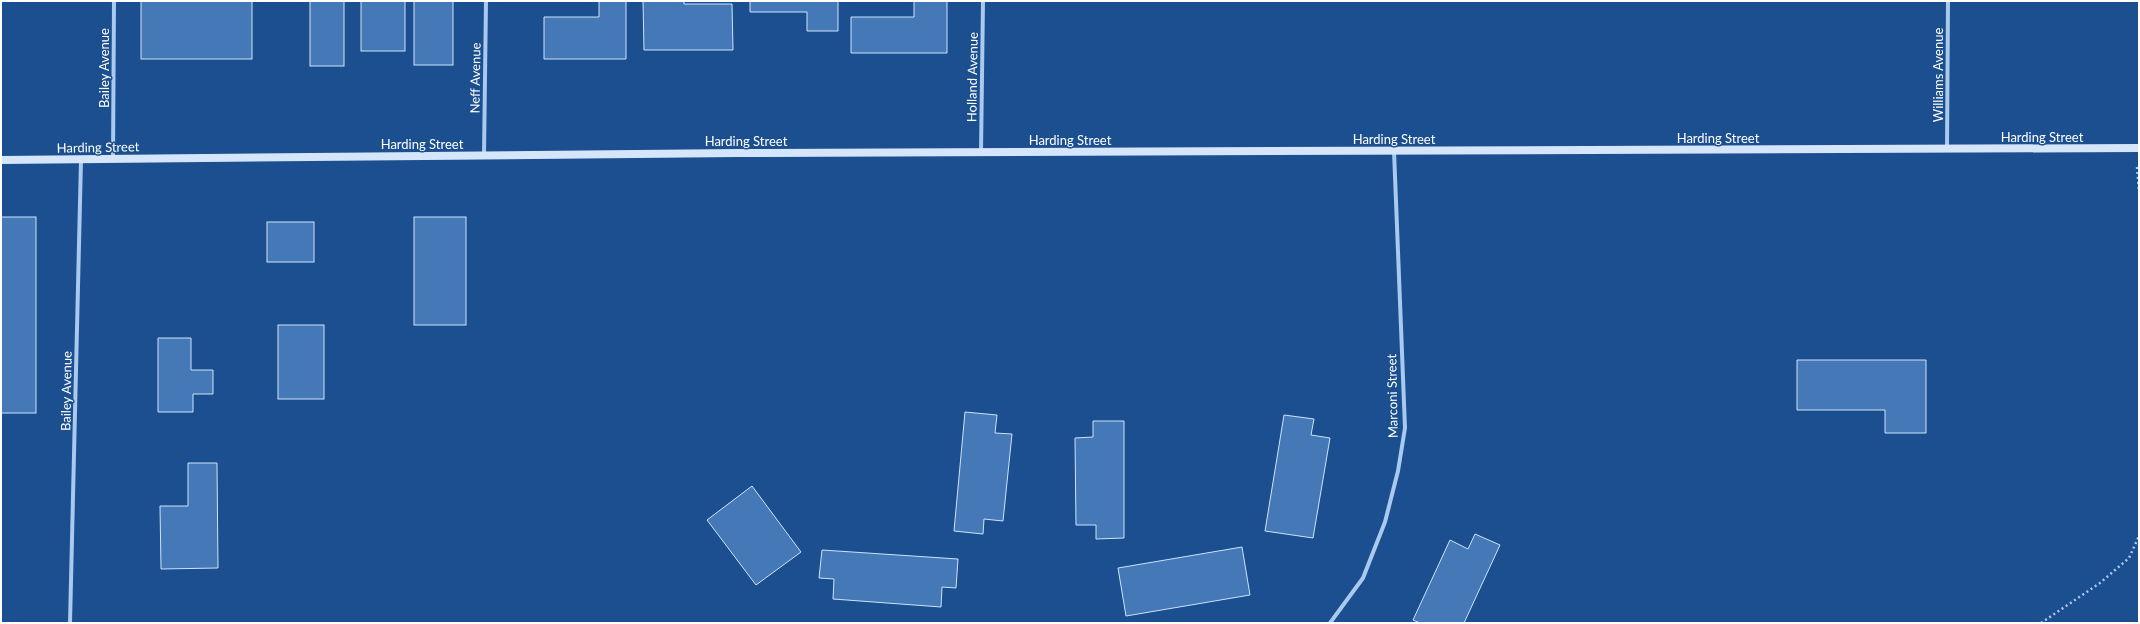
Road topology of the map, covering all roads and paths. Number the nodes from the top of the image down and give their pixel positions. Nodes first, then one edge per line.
1 (114, 1) edge
2 (486, 1) edge
3 (983, 1) edge
4 (1948, 1) edge
5 (2138, 148) edge
6 (1947, 149) junction
7 (1394, 151) junction
8 (981, 152) junction
9 (484, 156) junction
10 (114, 158) junction
11 (81, 159) junction
12 (1, 160) edge
13 (2139, 192) edge
14 (2139, 536) edge
15 (70, 623) edge
16 (1330, 623) edge
17 (2041, 623) edge

1 - 10 street, Bailey Avenue
2 - 9 street, Neff Avenue
3 - 8 street, Holland Avenue
4 - 6 street, Williams Avenue
5 - 6 street, Harding Street
5 - 13 path
6 - 7 street, Harding Street
7 - 8 street, Harding Street
7 - 16 street, Marconi Street
8 - 9 street, Harding Street
9 - 10 street, Harding Street
10 - 11 street, Harding Street
11 - 12 street, Harding Street
11 - 15 street, Bailey Avenue
14 - 17 path

